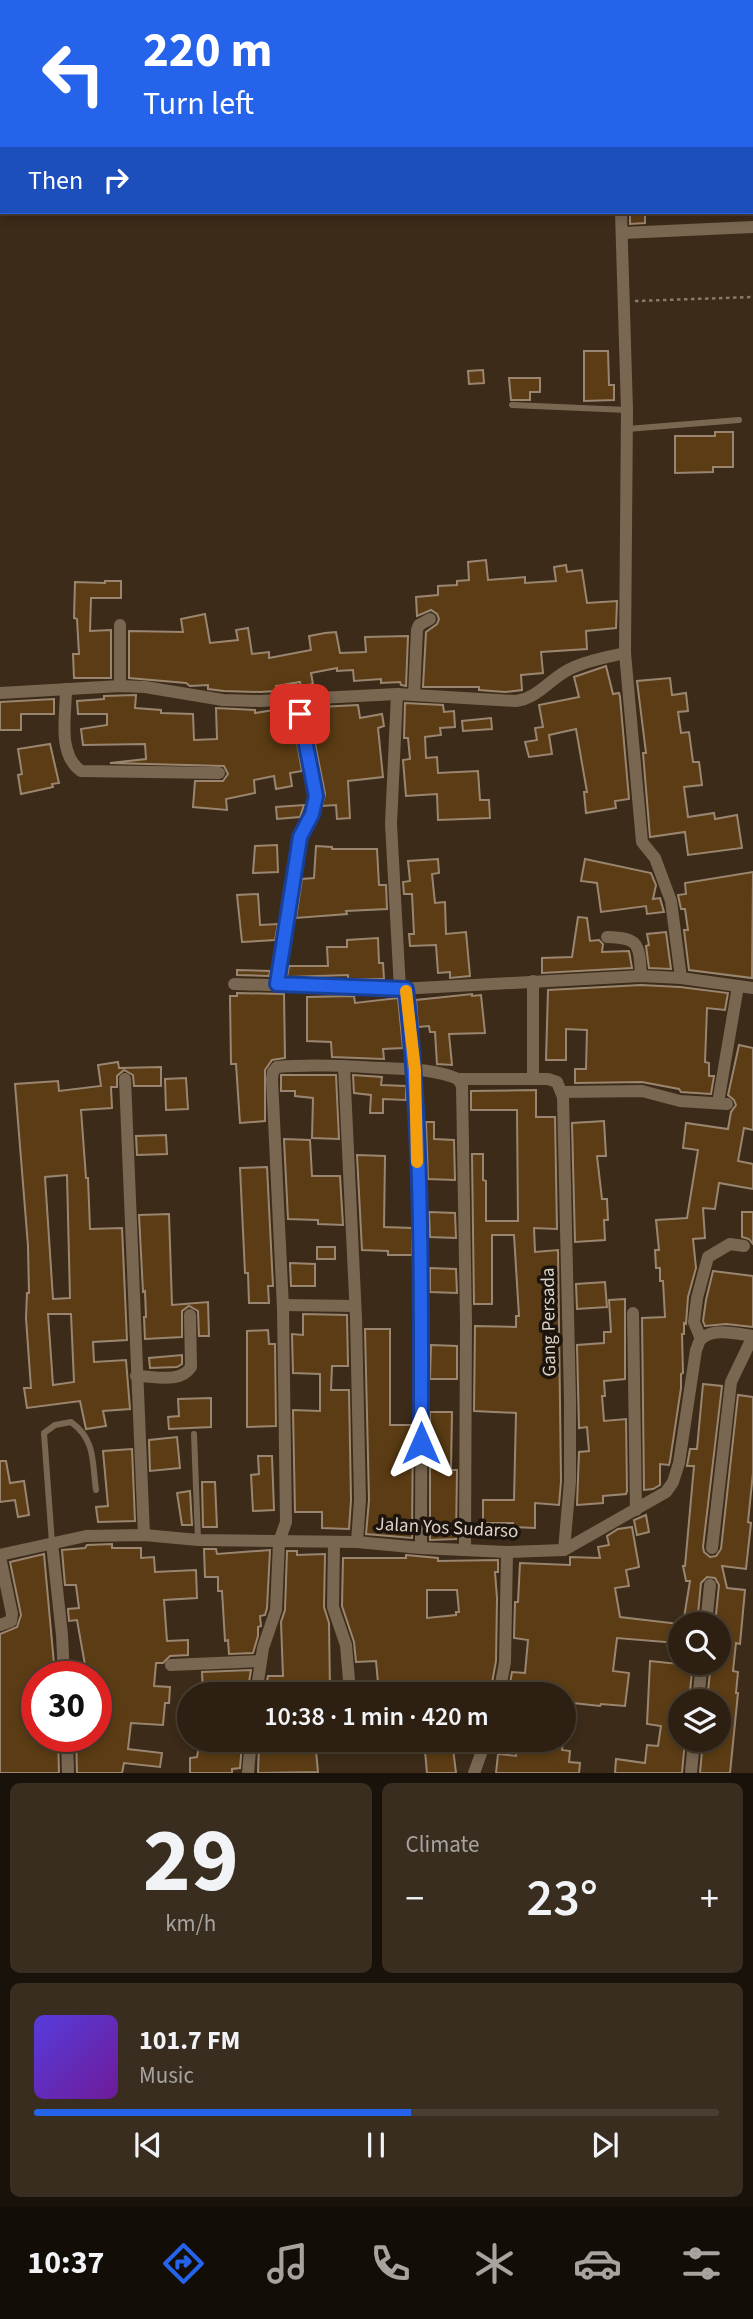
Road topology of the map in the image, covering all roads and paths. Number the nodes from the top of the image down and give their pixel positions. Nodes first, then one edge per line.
1 (621, 214) edge
2 (753, 227) edge
3 (622, 233) junction
4 (753, 297) edge
5 (625, 301) junction
6 (512, 405) dead end
7 (627, 410) junction
8 (739, 420) dead end
9 (627, 429) junction
10 (430, 619) dead end
11 (120, 625) dead end
12 (625, 653) junction
13 (120, 686) junction
14 (66, 690) junction
15 (0, 693) edge
16 (397, 694) junction
17 (414, 695) junction
18 (298, 700) junction
19 (219, 774) dead end
20 (607, 937) dead end
21 (641, 975) junction
22 (681, 978) junction
23 (533, 981) junction
24 (234, 984) dead end
25 (277, 984) junction
26 (738, 986) junction
27 (753, 988) edge
28 (403, 989) junction
29 (344, 1066) junction
30 (415, 1070) junction
31 (125, 1079) dead end
32 (458, 1079) junction
33 (533, 1079) junction
34 (562, 1092) junction
35 (744, 1246) dead end
36 (283, 1310) junction
37 (355, 1311) junction
38 (633, 1313) dead end
39 (190, 1315) dead end
40 (753, 1336) edge
41 (701, 1339) junction
42 (136, 1376) junction
43 (194, 1434) dead end
44 (96, 1490) dead end
45 (636, 1510) junction
46 (144, 1535) junction
47 (198, 1540) junction
48 (279, 1542) junction
49 (334, 1542) junction
50 (357, 1542) junction
51 (52, 1543) junction
52 (421, 1548) junction
53 (712, 1548) dead end
54 (465, 1550) junction
55 (564, 1550) junction
56 (507, 1552) junction
57 (0, 1556) edge
58 (710, 1585) dead end
59 (707, 1612) edge
60 (0, 1625) edge
61 (63, 1661) edge
62 (261, 1661) junction
63 (171, 1665) dead end
64 (258, 1682) edge
65 (349, 1682) edge
66 (501, 1682) edge
67 (67, 1752) edge
68 (250, 1752) edge
69 (482, 1752) edge
70 (693, 1752) edge
71 (68, 1773) edge
72 (248, 1773) edge
73 (474, 1773) edge
74 (691, 1773) edge

1 - 3 street
2 - 3 street
3 - 5 street
4 - 5 path
5 - 7 street
6 - 7 lane
7 - 9 street
8 - 9 lane
9 - 12 street
10 - 17 street
11 - 13 street
12 - 17 street
12 - 22 street
13 - 14 street
13 - 18 street
14 - 15 street
14 - 19 street
16 - 17 street
16 - 18 street
16 - 28 street
18 - 25 street
20 - 21 street
21 - 22 street
21 - 23 street
22 - 26 street
23 - 28 street
23 - 33 street
24 - 25 street
25 - 28 street
26 - 27 street
26 - 34 street
28 - 30 street
29 - 30 street
29 - 36 street
29 - 37 street
30 - 32 street
30 - 52 street
31 - 42 street
32 - 33 street
32 - 54 street
33 - 34 street
34 - 55 street, Gang Persada
35 - 41 street
36 - 37 street
36 - 48 street
37 - 50 street
38 - 45 street
39 - 42 street
40 - 41 street
40 - 53 street
41 - 45 street, Jalan Yos Sudarso
42 - 46 street
43 - 47 lane
44 - 51 lane
45 - 55 street, Jalan Yos Sudarso
46 - 47 street, Jalan Yos Sudarso
46 - 51 street, Jalan Yos Sudarso
47 - 48 street, Jalan Yos Sudarso
48 - 49 street, Jalan Yos Sudarso
48 - 62 street
49 - 50 street, Jalan Yos Sudarso
49 - 65 street
50 - 52 street, Jalan Yos Sudarso
51 - 57 street, Jalan Yos Sudarso
51 - 61 street
52 - 54 street, Jalan Yos Sudarso
54 - 56 street, Jalan Yos Sudarso
55 - 56 street, Jalan Yos Sudarso
56 - 66 street
57 - 60 street
58 - 59 street
62 - 63 street
62 - 64 street
67 - 71 street
68 - 72 street
69 - 73 street
70 - 74 street

